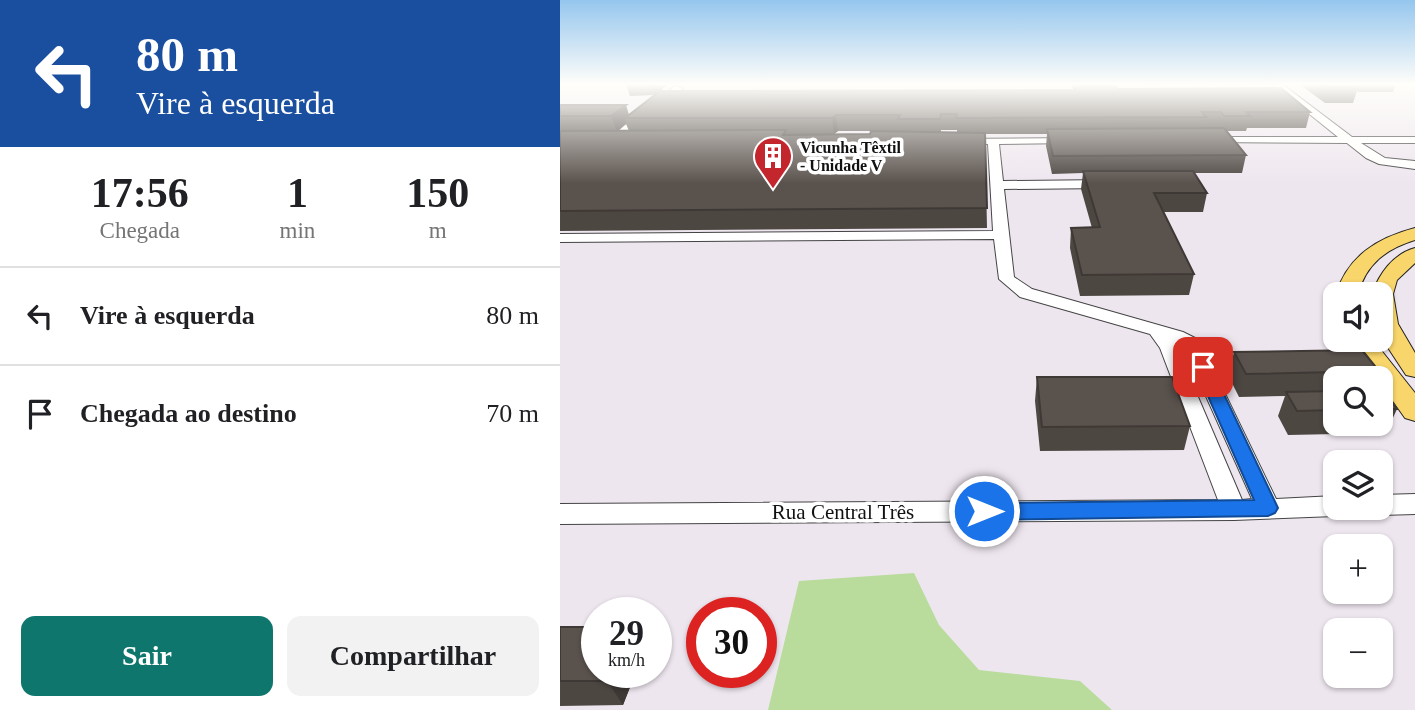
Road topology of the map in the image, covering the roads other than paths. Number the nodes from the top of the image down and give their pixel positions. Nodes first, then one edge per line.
1 (638, 117) edge
2 (1319, 117) edge
3 (1088, 140) edge
4 (1198, 140) edge
5 (1348, 140) junction
6 (1415, 140) edge
7 (952, 141) edge
8 (993, 141) junction
9 (623, 142) edge
10 (1415, 165) edge
11 (1120, 184) edge
12 (997, 185) junction
13 (1001, 234) junction
14 (1415, 234) edge
15 (560, 238) edge
16 (1415, 254) edge
17 (1350, 282) edge
18 (1158, 332) junction
19 (1370, 352) edge
20 (1415, 369) edge
21 (1415, 412) edge
22 (1415, 504) edge
23 (1393, 505) edge
24 (1323, 506) edge
25 (1268, 508) junction
26 (1234, 510) junction
27 (562, 518) edge

1 - 9 street
2 - 5 street
3 - 8 street
4 - 5 street
5 - 6 street
5 - 10 street
7 - 8 street
8 - 12 street
11 - 12 street
12 - 13 street
13 - 15 street
13 - 18 street
14 - 17 main road
16 - 20 main road
18 - 25 street
18 - 26 street
19 - 21 main road
22 - 23 street
24 - 25 street, Rua Central Três
25 - 26 street, Rua Central Três
26 - 27 street, Rua Central Três

